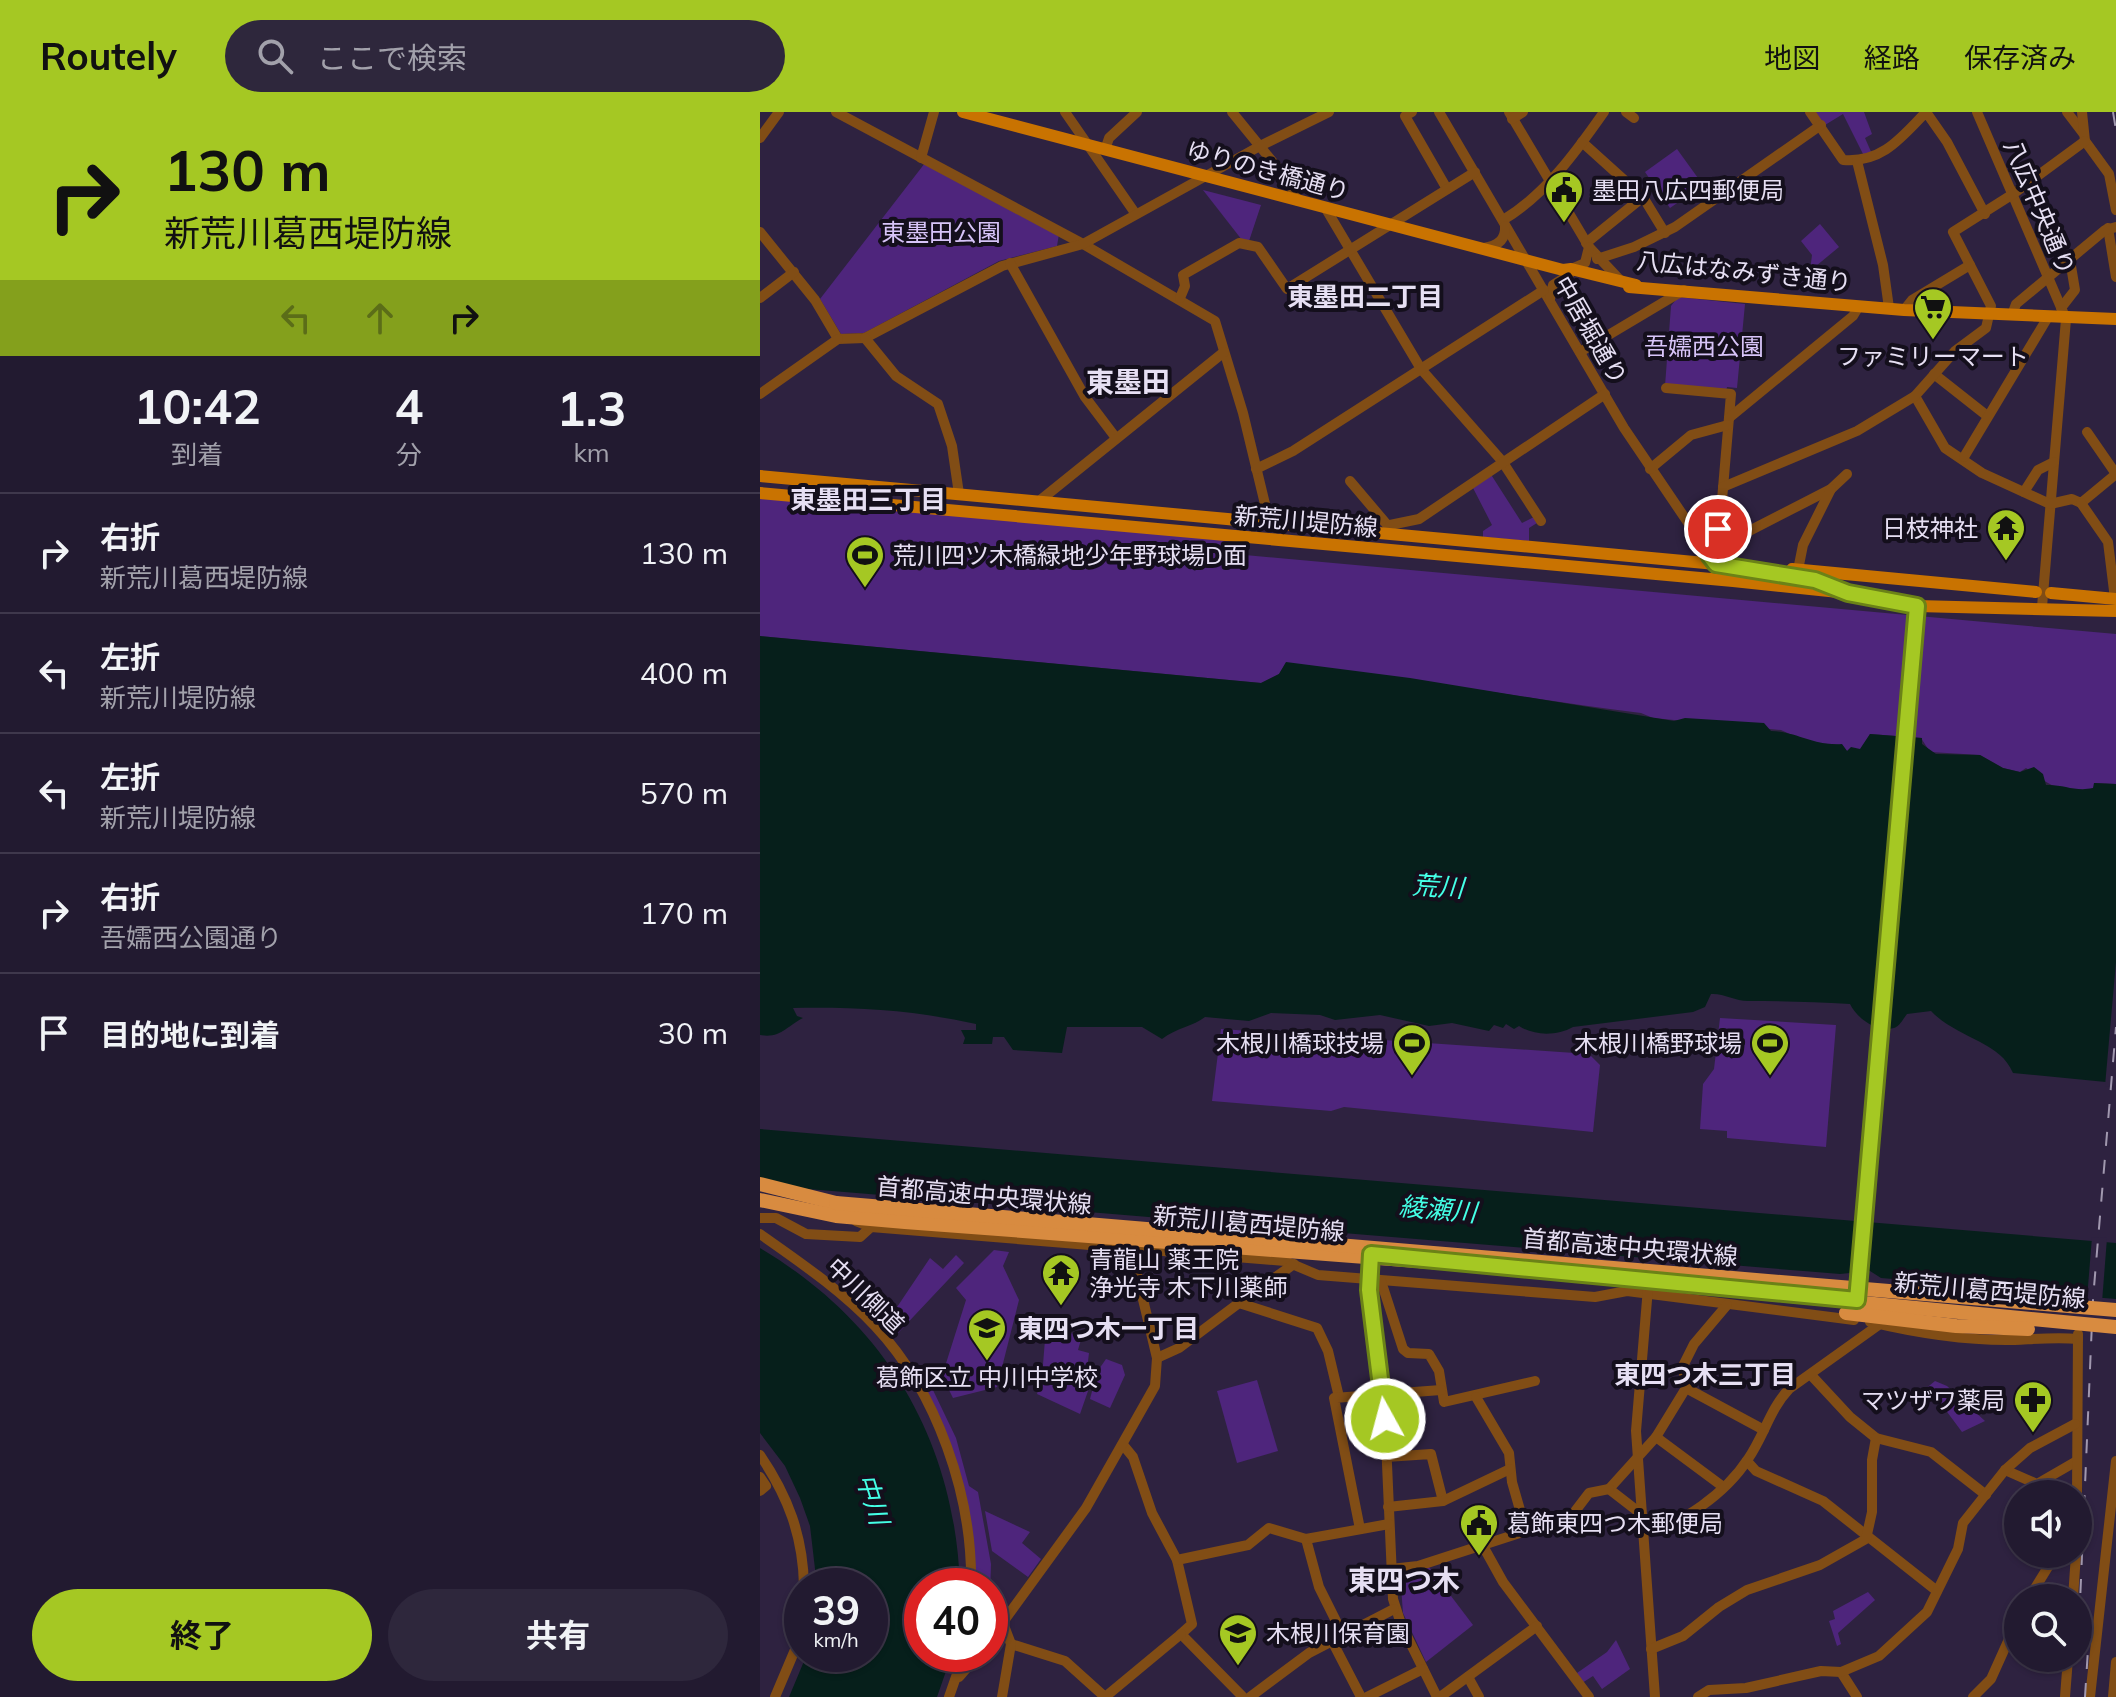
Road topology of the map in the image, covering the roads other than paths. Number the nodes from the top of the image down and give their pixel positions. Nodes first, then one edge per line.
1 (779, 112) edge
2 (836, 112) edge
3 (934, 112) edge
4 (963, 112) edge
5 (1065, 112) edge
6 (1137, 112) edge
7 (1232, 112) edge
8 (1329, 112) edge
9 (1412, 112) edge
10 (1439, 112) edge
11 (1523, 112) edge
12 (1604, 112) edge
13 (1810, 112) edge
14 (1977, 112) edge
15 (2067, 112) edge
16 (2082, 112) edge
17 (1510, 115) edge
18 (1821, 125) junction
19 (760, 138) edge
20 (2085, 138) junction
21 (1582, 142) junction
22 (1089, 146) junction
23 (1260, 146) junction
24 (1105, 150) junction
25 (921, 158) junction
26 (1857, 161) junction
27 (1475, 172) junction
28 (1208, 177) junction
29 (1549, 181) junction
30 (1447, 189) junction
31 (2013, 194) junction
32 (1643, 197) junction
33 (1298, 201) junction
34 (1326, 209) junction
35 (2116, 210) edge
36 (1135, 213) junction
37 (1985, 214) junction
38 (1504, 222) junction
39 (1387, 225) junction
40 (2112, 228) edge
41 (760, 232) edge
42 (1665, 233) junction
43 (1083, 244) junction
44 (1588, 245) junction
45 (1349, 248) junction
46 (1482, 249) junction
47 (1597, 259) junction
48 (2070, 260) junction
49 (1527, 261) junction
50 (1010, 263) junction
51 (1970, 265) junction
52 (794, 272) junction
53 (1567, 272) junction
54 (2116, 277) edge
55 (2049, 278) junction
56 (1636, 285) junction
57 (1686, 289) junction
58 (1544, 290) junction
59 (760, 298) edge
60 (1180, 298) junction
61 (1551, 302) junction
62 (1859, 306) junction
63 (1889, 308) junction
64 (1904, 310) junction
65 (2063, 313) junction
66 (1992, 314) junction
67 (2012, 315) junction
68 (2048, 317) junction
69 (2116, 319) edge
70 (865, 338) junction
71 (838, 339) junction
72 (1224, 352) junction
73 (1580, 352) junction
74 (1421, 369) junction
75 (1934, 374) junction
76 (1666, 388) dead end
77 (760, 394) edge
78 (1605, 394) junction
79 (1915, 396) junction
80 (1986, 415) junction
81 (1729, 417) junction
82 (2087, 432) dead end
83 (1116, 438) junction
84 (1964, 457) junction
85 (1502, 461) junction
86 (2054, 462) junction
87 (1256, 469) junction
88 (1650, 469) junction
89 (1847, 474) dead end
90 (2116, 474) edge
91 (760, 476) edge
92 (1350, 481) dead end
93 (1723, 487) junction
94 (1831, 489) junction
95 (2024, 492) junction
96 (760, 493) edge
97 (959, 494) junction
98 (1038, 502) junction
99 (2081, 503) junction
100 (2050, 504) junction
101 (1541, 521) dead end
102 (1264, 522) junction
103 (1389, 530) junction
104 (1718, 547) junction
105 (1712, 559) junction
106 (1733, 567) junction
107 (1798, 570) junction
108 (2036, 592) dead end
109 (1848, 593) junction
110 (2051, 593) dead end
111 (2116, 599) edge
112 (1917, 606) junction
113 (2042, 607) junction
114 (2116, 611) edge
115 (760, 1184) edge
116 (760, 1201) edge
117 (846, 1212) junction
118 (760, 1218) edge
119 (871, 1227) junction
120 (760, 1234) edge
121 (1129, 1241) junction
122 (1300, 1249) junction
123 (1371, 1254) junction
124 (1297, 1266) junction
125 (1375, 1280) junction
126 (1780, 1282) junction
127 (1650, 1284) junction
128 (1857, 1300) junction
129 (1239, 1303) junction
130 (1727, 1305) junction
131 (2116, 1310) edge
132 (2079, 1320) junction
133 (2116, 1323) edge
134 (1880, 1324) junction
135 (2116, 1335) edge
136 (2078, 1339) junction
137 (1157, 1358) junction
138 (1811, 1375) junction
139 (1535, 1381) dead end
140 (1686, 1388) junction
141 (1441, 1390) junction
142 (1382, 1394) junction
143 (1339, 1397) junction
144 (1476, 1397) junction
145 (2075, 1424) junction
146 (1764, 1430) junction
147 (1656, 1437) junction
148 (1876, 1438) junction
149 (1124, 1446) junction
150 (760, 1455) edge
151 (1386, 1457) junction
152 (1637, 1459) junction
153 (1747, 1461) junction
154 (2116, 1461) edge
155 (2075, 1462) junction
156 (1510, 1469) junction
157 (2005, 1470) junction
158 (760, 1477) edge
159 (2076, 1480) edge
160 (1722, 1486) junction
161 (1609, 1489) junction
162 (760, 1491) edge
163 (1986, 1495) junction
164 (1443, 1501) junction
165 (1388, 1507) junction
166 (1640, 1513) junction
167 (1389, 1524) junction
168 (2113, 1527) edge
169 (1360, 1529) junction
170 (1642, 1530) junction
171 (1526, 1531) junction
172 (1866, 1536) junction
173 (1306, 1539) junction
174 (1483, 1546) junction
175 (1177, 1560) junction
176 (803, 1568) edge
177 (969, 1568) edge
178 (1391, 1569) junction
179 (1937, 1591) junction
180 (1394, 1609) junction
181 (1008, 1616) edge
182 (1537, 1626) junction
183 (1181, 1634) junction
184 (1343, 1635) junction
185 (1008, 1636) edge
186 (1332, 1641) junction
187 (1011, 1644) junction
188 (1651, 1649) junction
189 (2004, 1650) edge
190 (2116, 1662) edge
191 (1423, 1669) junction
192 (786, 1672) edge
193 (959, 1672) edge
194 (964, 1672) edge
195 (1841, 1672) junction
196 (2067, 1672) edge
197 (1468, 1677) junction
198 (957, 1680) junction
199 (775, 1697) edge
200 (949, 1697) edge
201 (1002, 1697) edge
202 (1243, 1697) edge
203 (1250, 1697) edge
204 (1364, 1697) edge
205 (1438, 1697) edge
206 (1479, 1697) edge
207 (1589, 1697) edge
208 (1655, 1697) edge
209 (1698, 1697) edge
210 (1857, 1697) edge
211 (1973, 1697) edge
212 (2065, 1697) edge
213 (2090, 1697) edge
214 (2113, 1697) edge

1 - 19 street
2 - 25 street
3 - 25 street
4 - 22 main road, ゆりのき橋通り
5 - 22 street
6 - 24 street
7 - 23 street
8 - 23 street
9 - 30 street
10 - 27 street, 中居堀通り
11 - 17 street
12 - 21 street
13 - 18 street
14 - 31 street, 八広中央通り
15 - 20 street
16 - 20 street
17 - 29 street, 八広はなみずき通り
18 - 26 street
18 - 42 street
20 - 31 street
20 - 35 street
21 - 29 street
21 - 32 street
22 - 24 main road, ゆりのき橋通り
22 - 36 street
23 - 28 street
23 - 33 street
24 - 28 main road, ゆりのき橋通り
25 - 43 street
26 - 37 street
26 - 63 street
27 - 30 street
27 - 38 street, 中居堀通り
28 - 33 main road, ゆりのき橋通り
28 - 36 street
29 - 38 street
29 - 44 street, 八広はなみずき通り
30 - 39 street
31 - 37 street
31 - 55 street, 八広中央通り
32 - 42 street
32 - 44 street
33 - 34 main road, ゆりのき橋通り
34 - 39 main road, ゆりのき橋通り
34 - 45 street
36 - 43 street
37 - 51 street
38 - 46 street
38 - 49 street, 中居堀通り
39 - 45 street
39 - 46 main road, ゆりのき橋通り
40 - 48 street
40 - 54 street
41 - 52 street
42 - 47 street
43 - 50 street
43 - 60 street
44 - 47 street, 八広はなみずき通り
44 - 53 street
45 - 60 street
45 - 74 street
46 - 49 main road, ゆりのき橋通り
47 - 56 street, 八広はなみずき通り
48 - 55 street
48 - 65 street
49 - 53 main road, ゆりのき橋通り
49 - 58 street, 中居堀通り
50 - 70 street
50 - 83 street
51 - 64 street
51 - 66 street
52 - 59 street
52 - 71 street
53 - 56 main road, ゆりのき橋通り
53 - 61 street
55 - 65 street, 八広中央通り
55 - 67 street
56 - 57 main road, 八広はなみずき通り
57 - 62 main road, 八広はなみずき通り
57 - 73 street
58 - 61 street, 中居堀通り
58 - 74 street
60 - 72 street
61 - 73 street, 中居堀通り
62 - 63 main road, 八広はなみずき通り
62 - 81 street
63 - 64 main road, 八広はなみずき通り
64 - 66 main road, 八広はなみずき通り
65 - 68 main road, 八広はなみずき通り
65 - 69 main road
65 - 86 street
66 - 67 main road, 八広はなみずき通り
66 - 75 street
67 - 68 main road, 八広はなみずき通り
68 - 80 street
70 - 71 street
70 - 97 street
71 - 77 street
72 - 83 street
72 - 87 street
73 - 78 street, 中居堀通り
74 - 85 street
74 - 87 street
75 - 79 street
75 - 80 street
76 - 81 street
78 - 85 street
78 - 88 street, 中居堀通り
79 - 84 street
79 - 93 street
80 - 84 street
81 - 88 street
81 - 93 street
82 - 90 street
83 - 98 street
84 - 95 street
85 - 101 street
85 - 103 street
86 - 95 street
86 - 100 street
87 - 102 street
88 - 105 street, 中居堀通り
89 - 94 street
90 - 99 street
91 - 97 main road, 新荒川堤防線
92 - 103 street
93 - 104 street
94 - 104 street
94 - 107 street
95 - 100 street
96 - 109 main road, 新荒川堤防線
97 - 98 main road, 新荒川堤防線
98 - 102 main road, 新荒川堤防線
99 - 100 street
99 - 111 street
100 - 113 street
102 - 103 main road, 新荒川堤防線
103 - 105 main road, 新荒川堤防線
104 - 105 street
105 - 106 main road, 新荒川堤防線
106 - 107 main road, 新荒川堤防線
106 - 109 main road, 新荒川堤防線
107 - 108 main road, 新荒川堤防線
109 - 112 main road, 新荒川堤防線
110 - 111 main road
112 - 113 main road, 新荒川堤防線
112 - 128 main road
113 - 114 main road, 新荒川堤防線
115 - 126 highway, 首都高速中央環状線, bridge
116 - 117 main road, 新荒川葛西堤防線
116 - 127 highway, 首都高速中央環状線, bridge
117 - 119 street
117 - 121 main road, 新荒川葛西堤防線
118 - 119 street
119 - 121 street
120 - 177 street, 中川側道
121 - 122 main road, 新荒川葛西堤防線
121 - 124 street
121 - 137 street
122 - 123 main road, 新荒川葛西堤防線
122 - 124 street
123 - 125 street
123 - 127 main road, 新荒川葛西堤防線
124 - 125 street
124 - 129 street
125 - 127 street
125 - 141 street
125 - 142 street
126 - 131 highway, 首都高速中央環状線, bridge
126 - 133 highway, bridge
127 - 128 main road, 新荒川葛西堤防線, bridge
127 - 130 street
127 - 133 highway, 首都高速中央環状線, bridge
127 - 135 highway, bridge
127 - 152 street
128 - 132 main road, 新荒川葛西堤防線, bridge
129 - 137 street
129 - 143 street
130 - 134 street
130 - 140 street
132 - 133 main road, 新荒川葛西堤防線
132 - 136 street
134 - 136 street
134 - 138 street
136 - 145 street
137 - 149 street
138 - 146 street
138 - 148 street
139 - 144 street
140 - 146 street
140 - 147 street
141 - 142 street
141 - 144 street
142 - 143 street
142 - 151 street
143 - 169 street
144 - 156 street
145 - 155 street
145 - 157 street
146 - 153 street
147 - 152 street
147 - 160 street
148 - 163 street
148 - 172 street
149 - 175 street
149 - 181 street
150 - 176 street
151 - 164 street
151 - 165 street
152 - 161 street
152 - 166 street
153 - 160 street
153 - 172 street
154 - 168 street
155 - 157 street
155 - 159 street
156 - 164 street
156 - 171 street
157 - 163 street
158 - 162 street
160 - 170 street
161 - 166 street
161 - 171 street
163 - 179 street
164 - 165 street
165 - 167 street
166 - 170 street
167 - 169 street
167 - 178 street
168 - 213 street
169 - 173 street
170 - 188 street
171 - 174 street
172 - 179 street
172 - 188 street
173 - 175 street
173 - 184 street
174 - 178 street
174 - 182 street
175 - 183 street
178 - 180 street
179 - 195 street
180 - 184 street
180 - 191 street
182 - 197 street
182 - 207 street
183 - 187 street
183 - 202 street
184 - 186 street
185 - 187 street
186 - 203 street
186 - 204 street
187 - 201 street
188 - 208 street
189 - 211 street
190 - 214 street
191 - 204 street
191 - 205 street
192 - 199 street
193 - 198 street
194 - 198 street
195 - 209 street
195 - 210 street
196 - 212 street
197 - 205 street
197 - 206 street
198 - 200 street

